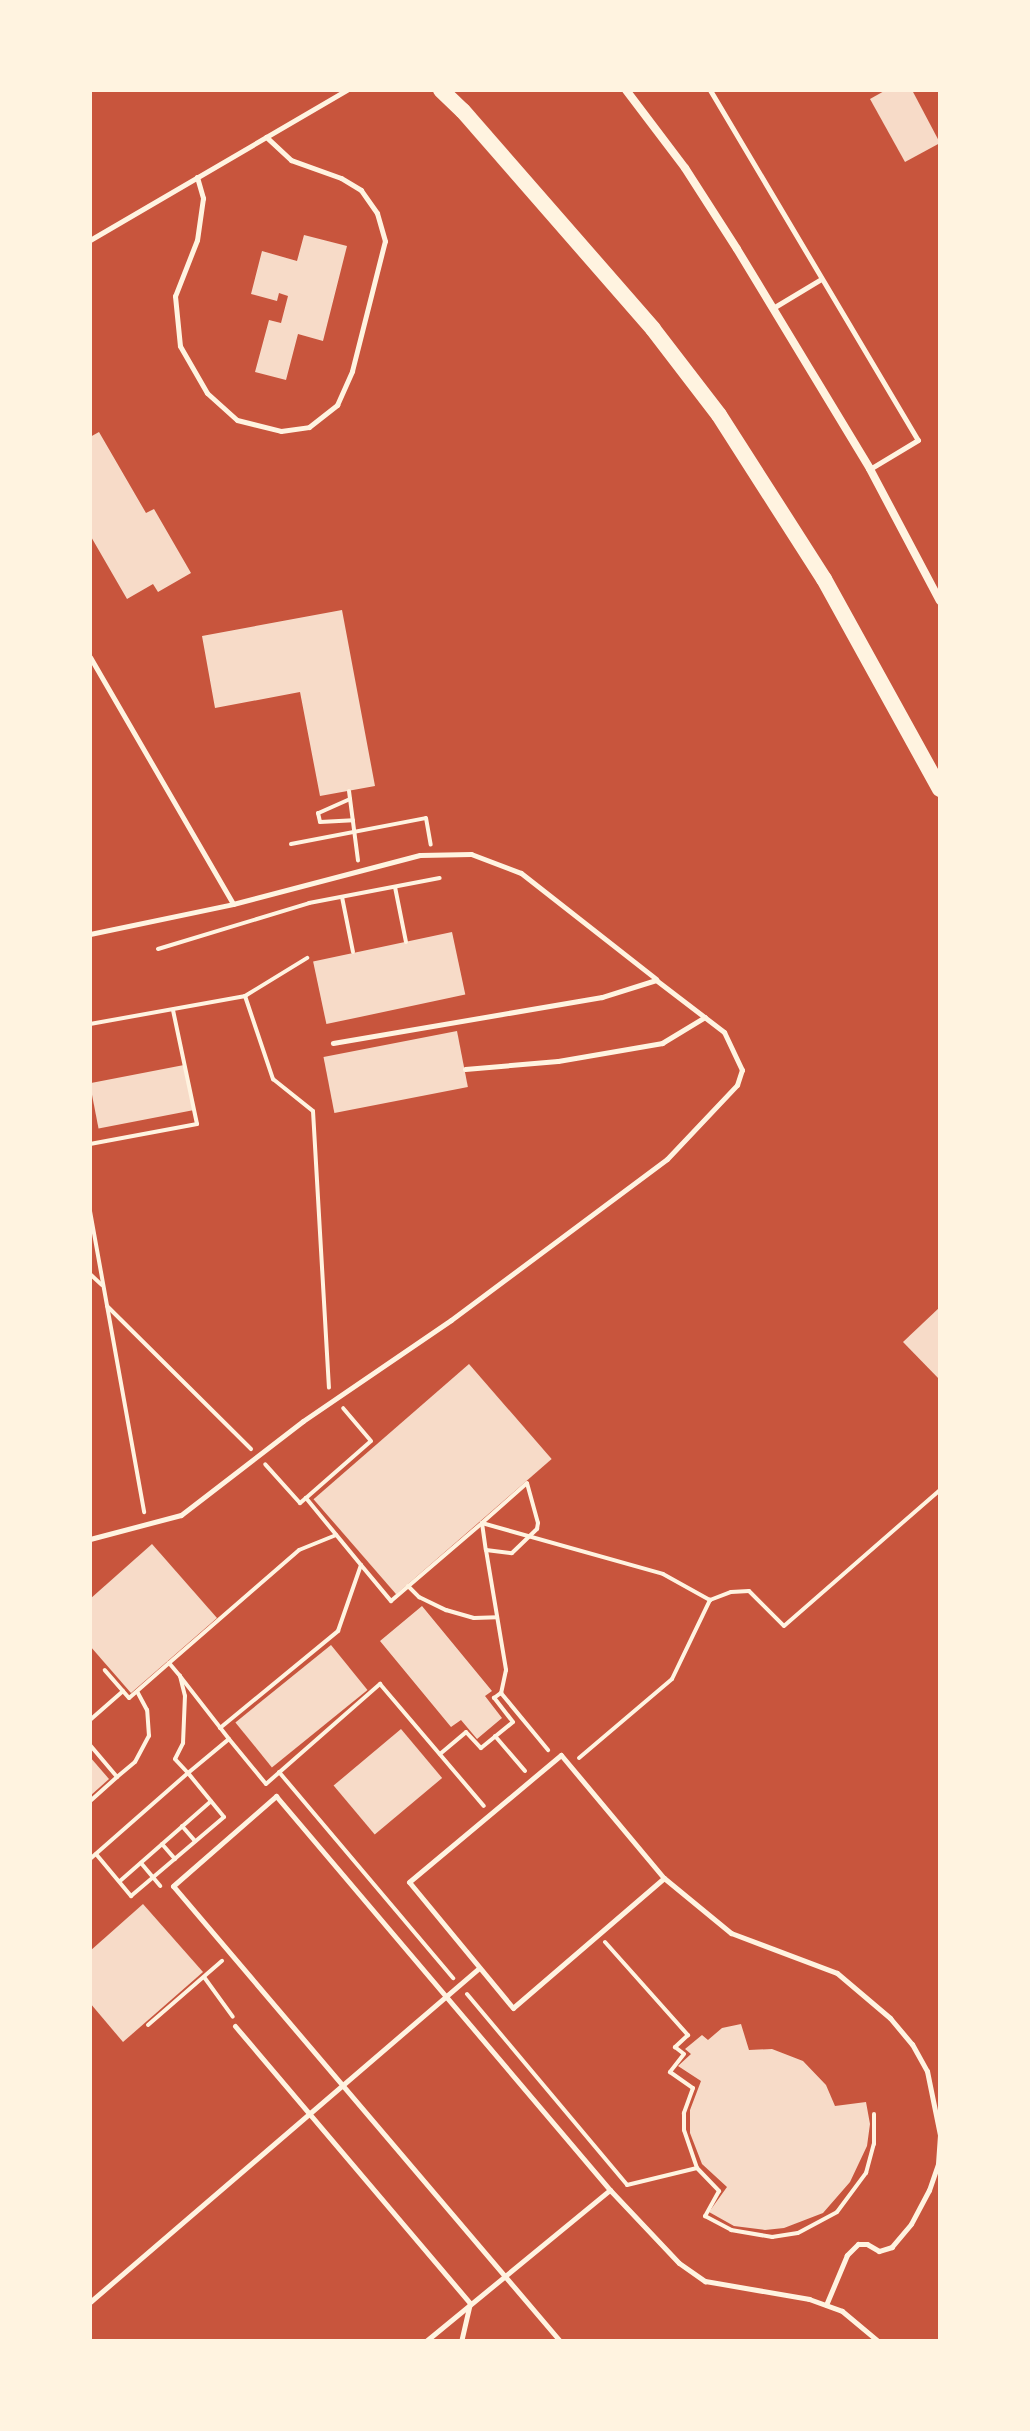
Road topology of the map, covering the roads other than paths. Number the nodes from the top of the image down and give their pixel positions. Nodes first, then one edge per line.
1 (347, 90) edge
2 (441, 90) edge
3 (626, 90) edge
4 (710, 90) edge
5 (266, 137) junction
6 (197, 177) junction
7 (90, 240) edge
8 (821, 279) junction
9 (773, 308) junction
10 (870, 469) junction
11 (940, 601) edge
12 (90, 657) edge
13 (940, 789) edge
14 (233, 904) junction
15 (90, 934) edge
16 (656, 980) junction
17 (705, 1017) junction
18 (333, 1043) dead end
19 (465, 1069) dead end
20 (90, 1539) edge
21 (664, 1878) junction
22 (479, 1968) junction
23 (446, 1996) junction
24 (235, 2026) road end
25 (342, 2086) junction
26 (310, 2113) junction
27 (610, 2190) junction
28 (506, 2278) junction
29 (90, 2302) edge
30 (470, 2303) junction
31 (826, 2305) junction
32 (426, 2341) edge
33 (461, 2341) edge
34 (560, 2341) edge
35 (878, 2341) edge

1 - 5 lane
2 - 13 highway
3 - 9 street
4 - 8 lane
5 - 6 lane
5 - 6 lane
6 - 7 lane
8 - 9 lane
8 - 10 lane
9 - 10 street
10 - 11 street
12 - 14 lane
14 - 15 lane
14 - 16 lane
16 - 17 lane
16 - 18 lane
17 - 19 lane
17 - 20 lane
21 - 22 lane
21 - 22 lane
21 - 31 lane
22 - 23 lane
23 - 25 lane
23 - 25 lane
23 - 27 lane
24 - 26 lane
25 - 26 lane
25 - 28 lane
26 - 29 lane
26 - 30 lane
27 - 28 lane
27 - 31 lane
28 - 30 lane
28 - 34 lane
30 - 32 lane
30 - 33 lane
31 - 35 lane

